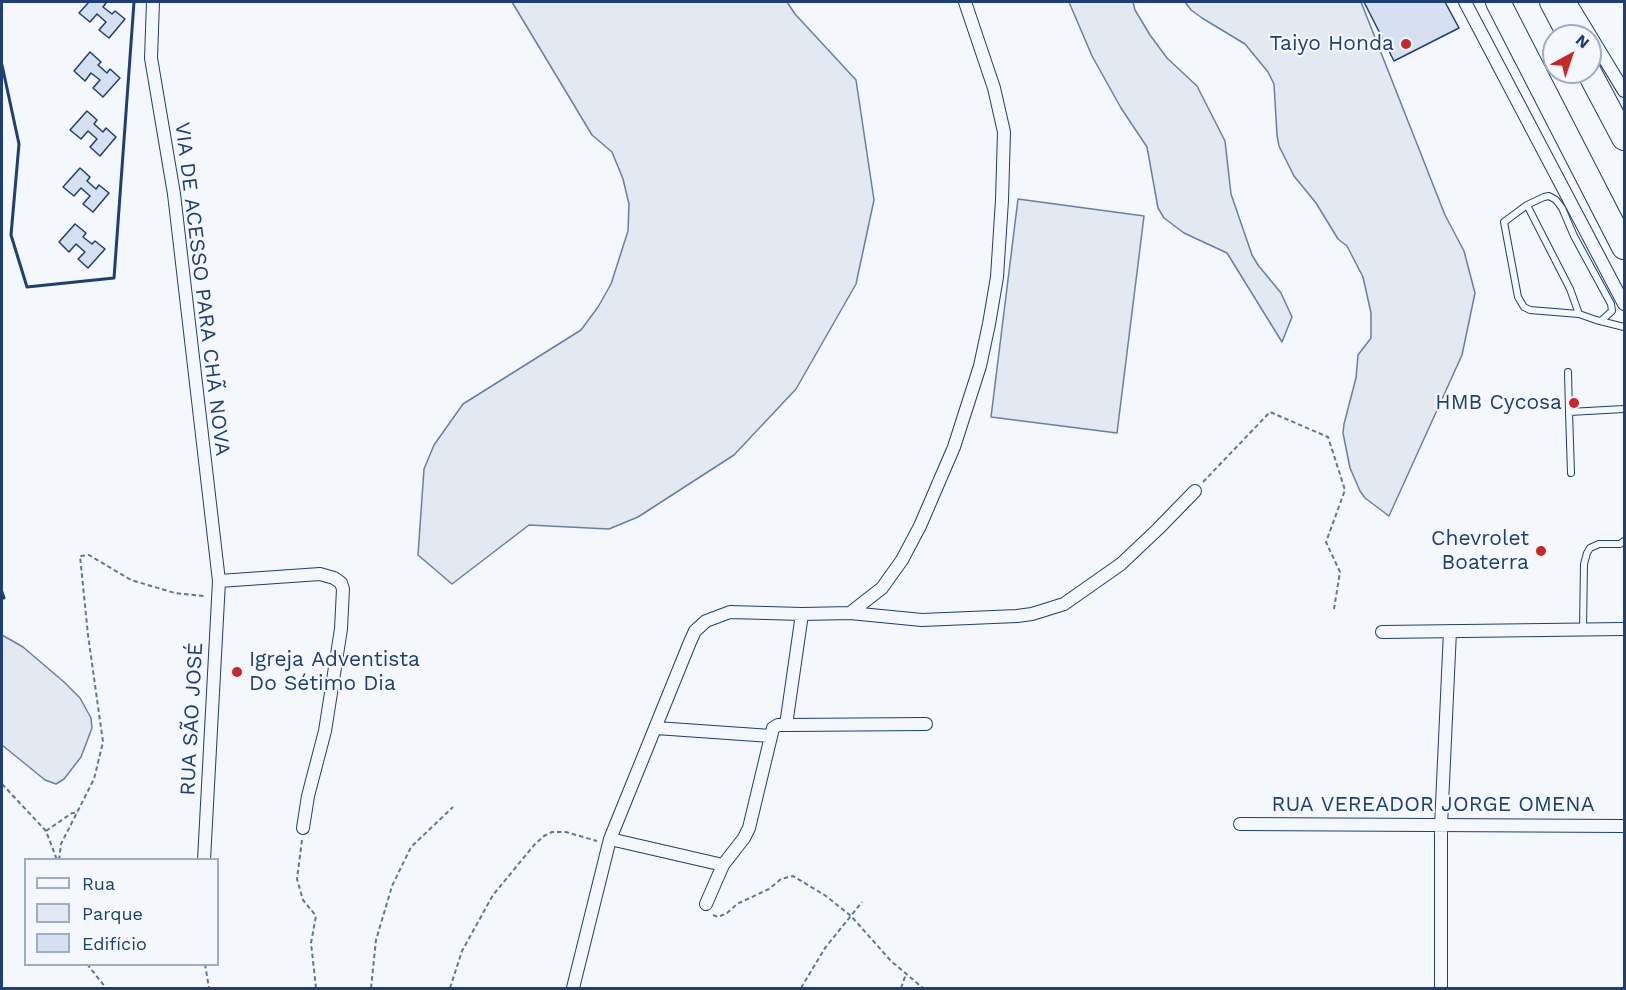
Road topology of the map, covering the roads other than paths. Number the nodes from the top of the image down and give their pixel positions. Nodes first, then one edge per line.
1 (153, 2) edge
2 (965, 2) edge
3 (1465, 2) edge
4 (1498, 2) edge
5 (1560, 4) edge
6 (1566, 24) edge
7 (1595, 84) edge
8 (1624, 91) edge
9 (1624, 138) edge
10 (1527, 205) junction
11 (1624, 248) edge
12 (1624, 304) edge
13 (1579, 314) junction
14 (1601, 321) junction
15 (1624, 327) edge
16 (1568, 372) dead end
17 (1624, 409) edge
18 (1569, 412) junction
19 (1571, 473) dead end
20 (1195, 491) road end
21 (1624, 541) edge
22 (219, 581) junction
23 (850, 613) junction
24 (802, 614) junction
25 (1583, 629) junction
26 (1624, 629) edge
27 (1450, 631) junction
28 (1382, 632) dead end
29 (926, 724) dead end
30 (786, 725) junction
31 (656, 728) junction
32 (771, 736) junction
33 (1240, 824) dead end
34 (1441, 826) junction
35 (1624, 826) edge
36 (303, 828) road end
37 (609, 841) junction
38 (204, 858) edge
39 (723, 865) junction
40 (706, 904) road end
41 (573, 988) edge
42 (1441, 988) edge

1 - 22 street, VIA DE ACESSO PARA CHÃ NOVA
2 - 23 street
3 - 12 street
4 - 11 highway
5 - 6 highway
5 - 8 street
7 - 9 highway
10 - 13 lane
10 - 13 lane
10 - 14 lane
13 - 14 lane
14 - 15 lane
16 - 18 lane
17 - 18 lane
18 - 19 lane
20 - 23 street
21 - 25 lane
22 - 36 street
22 - 38 street, RUA SÃO JOSÉ
23 - 24 street
24 - 30 street
24 - 31 street
25 - 26 street
25 - 27 street
27 - 28 street
27 - 34 street
29 - 30 street
30 - 32 street
31 - 32 street
31 - 37 street
32 - 39 street
33 - 34 street, RUA VEREADOR JORGE OMENA
34 - 35 street, RUA VEREADOR JORGE OMENA
34 - 42 street
37 - 39 street
37 - 41 street
39 - 40 street

